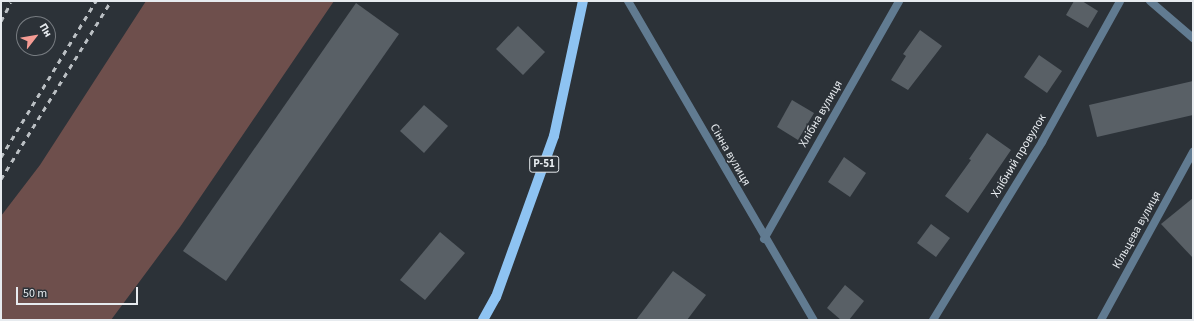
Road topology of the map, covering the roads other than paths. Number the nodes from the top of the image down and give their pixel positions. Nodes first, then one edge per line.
1 (583, 1) edge
2 (628, 1) edge
3 (899, 1) edge
4 (1120, 1) edge
5 (1150, 1) edge
6 (1193, 38) edge
7 (1193, 152) edge
8 (764, 238) junction
9 (483, 320) edge
10 (814, 320) edge
11 (933, 320) edge
12 (1101, 320) edge

1 - 9 main road, Р-51
2 - 8 street, Сінна вулиця
3 - 8 street, Хлібна вулиця
4 - 11 street, Хлібний провулок
5 - 6 street
7 - 12 street, Кільцева вулиця
8 - 10 street, Сінна вулиця

